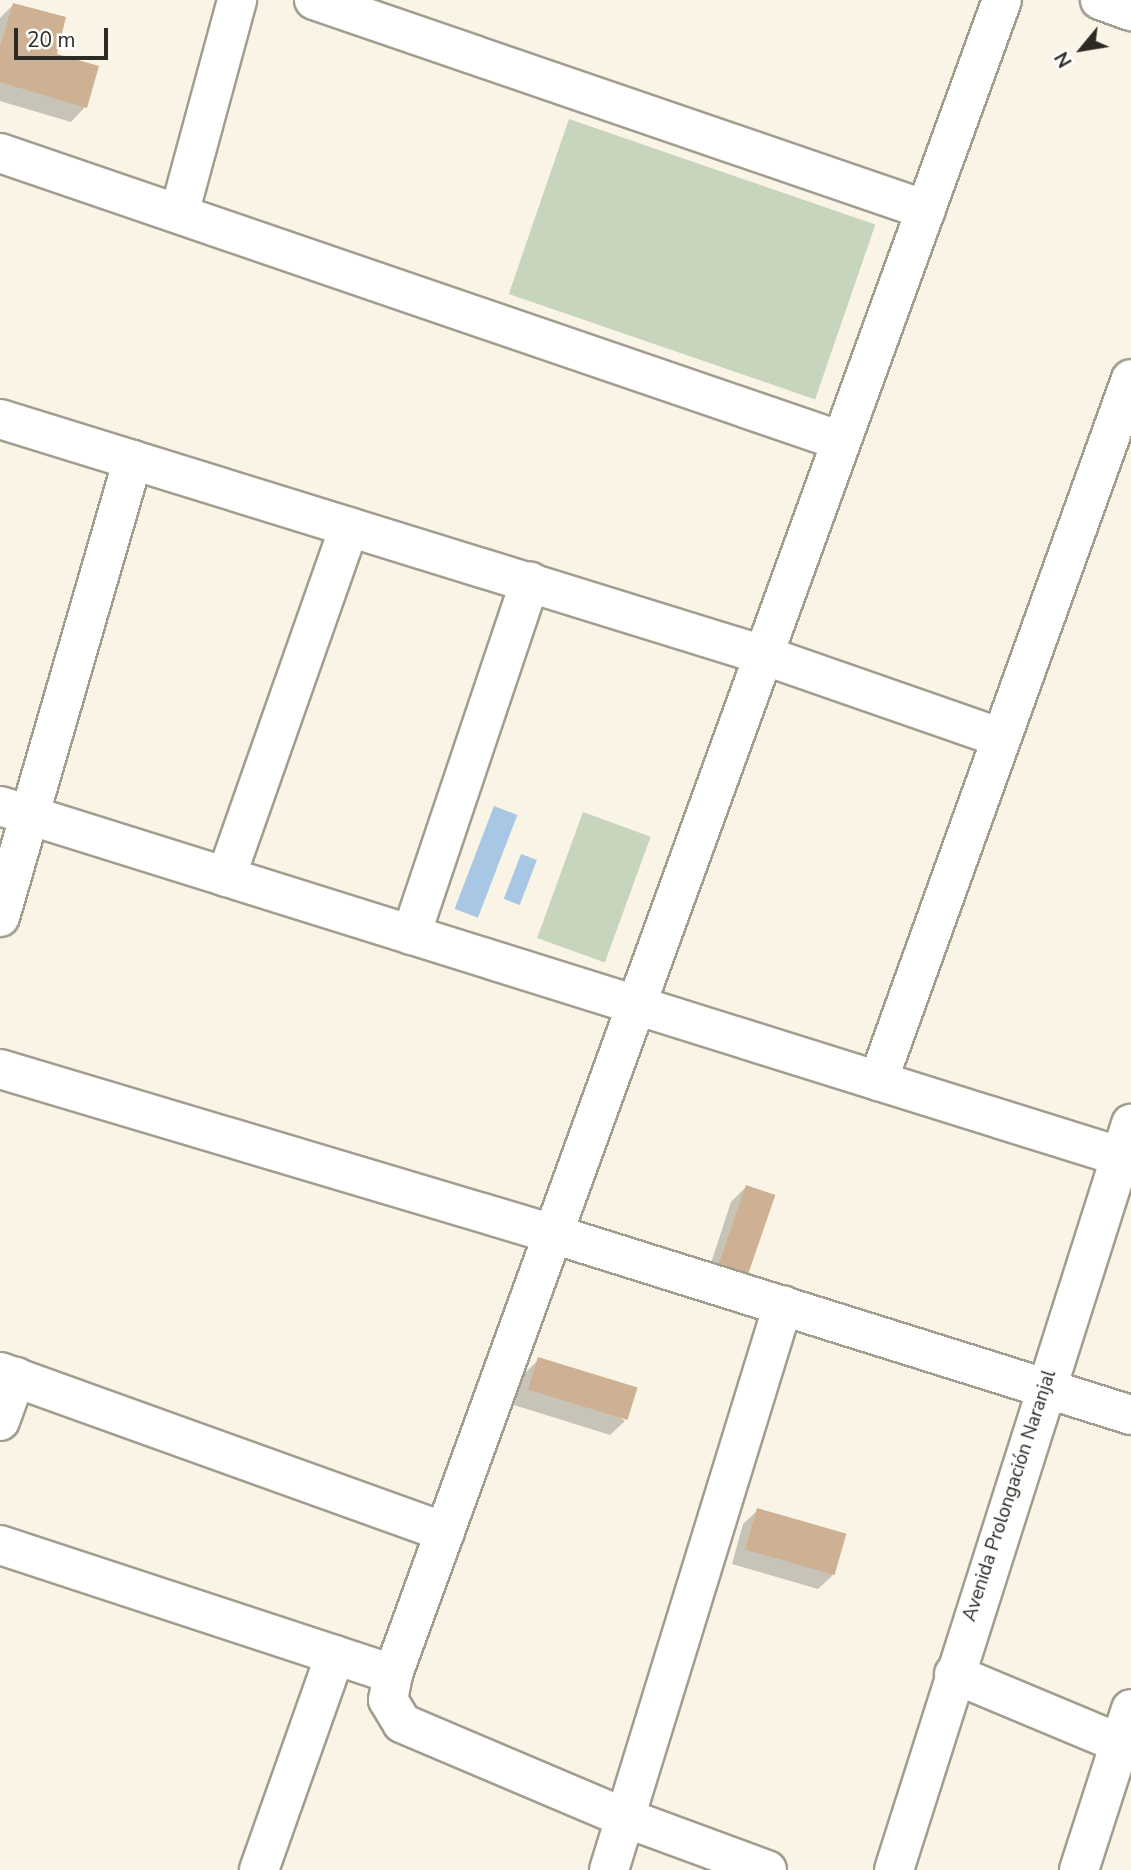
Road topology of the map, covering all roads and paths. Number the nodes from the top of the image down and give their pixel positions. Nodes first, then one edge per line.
1 (237, 0) edge
2 (314, 0) edge
3 (1002, 0) edge
4 (1100, 0) edge
5 (1131, 11) edge
6 (0, 153) edge
7 (926, 210) junction
8 (179, 215) junction
9 (1131, 379) edge
10 (0, 419) edge
11 (841, 441) junction
12 (132, 460) junction
13 (349, 527) junction
14 (530, 582) junction
15 (763, 655) junction
16 (1001, 738) junction
17 (16, 811) edge
18 (226, 877) junction
19 (0, 917) edge
20 (411, 935) junction
21 (636, 1005) junction
22 (0, 1069) edge
23 (878, 1081) junction
24 (1127, 1147) edge
25 (553, 1234) junction
26 (783, 1304) junction
27 (8, 1375) edge
28 (1045, 1385) junction
29 (1131, 1415) edge
30 (0, 1421) edge
31 (445, 1532) junction
32 (0, 1545) edge
33 (334, 1655) junction
34 (393, 1674) junction
35 (954, 1674) junction
36 (1127, 1733) edge
37 (623, 1817) junction
38 (259, 1870) edge
39 (609, 1870) edge
40 (767, 1870) edge
41 (894, 1870) edge
42 (1079, 1870) edge

1 - 8 street
2 - 7 street
3 - 7 street
4 - 5 street
6 - 8 street
7 - 11 street
8 - 11 street
9 - 16 street
10 - 12 street
11 - 15 street
12 - 13 street
12 - 17 street
13 - 14 street
13 - 18 street
14 - 15 street
14 - 20 street
15 - 16 street
15 - 21 street
16 - 23 street
17 - 18 street
17 - 19 street
18 - 20 street
20 - 21 street
21 - 23 street
21 - 25 street
22 - 25 street
23 - 24 street
24 - 28 street, Avenida Prolongación Naranjal
25 - 26 street
25 - 31 street
26 - 28 street
26 - 37 street
27 - 30 street
27 - 31 street
28 - 29 street
28 - 35 street, Avenida Prolongación Naranjal
31 - 34 street
32 - 33 street
33 - 34 street
33 - 38 street
34 - 37 street
35 - 36 street
35 - 41 street, Avenida Prolongación Naranjal
36 - 42 street
37 - 39 street
37 - 40 street

